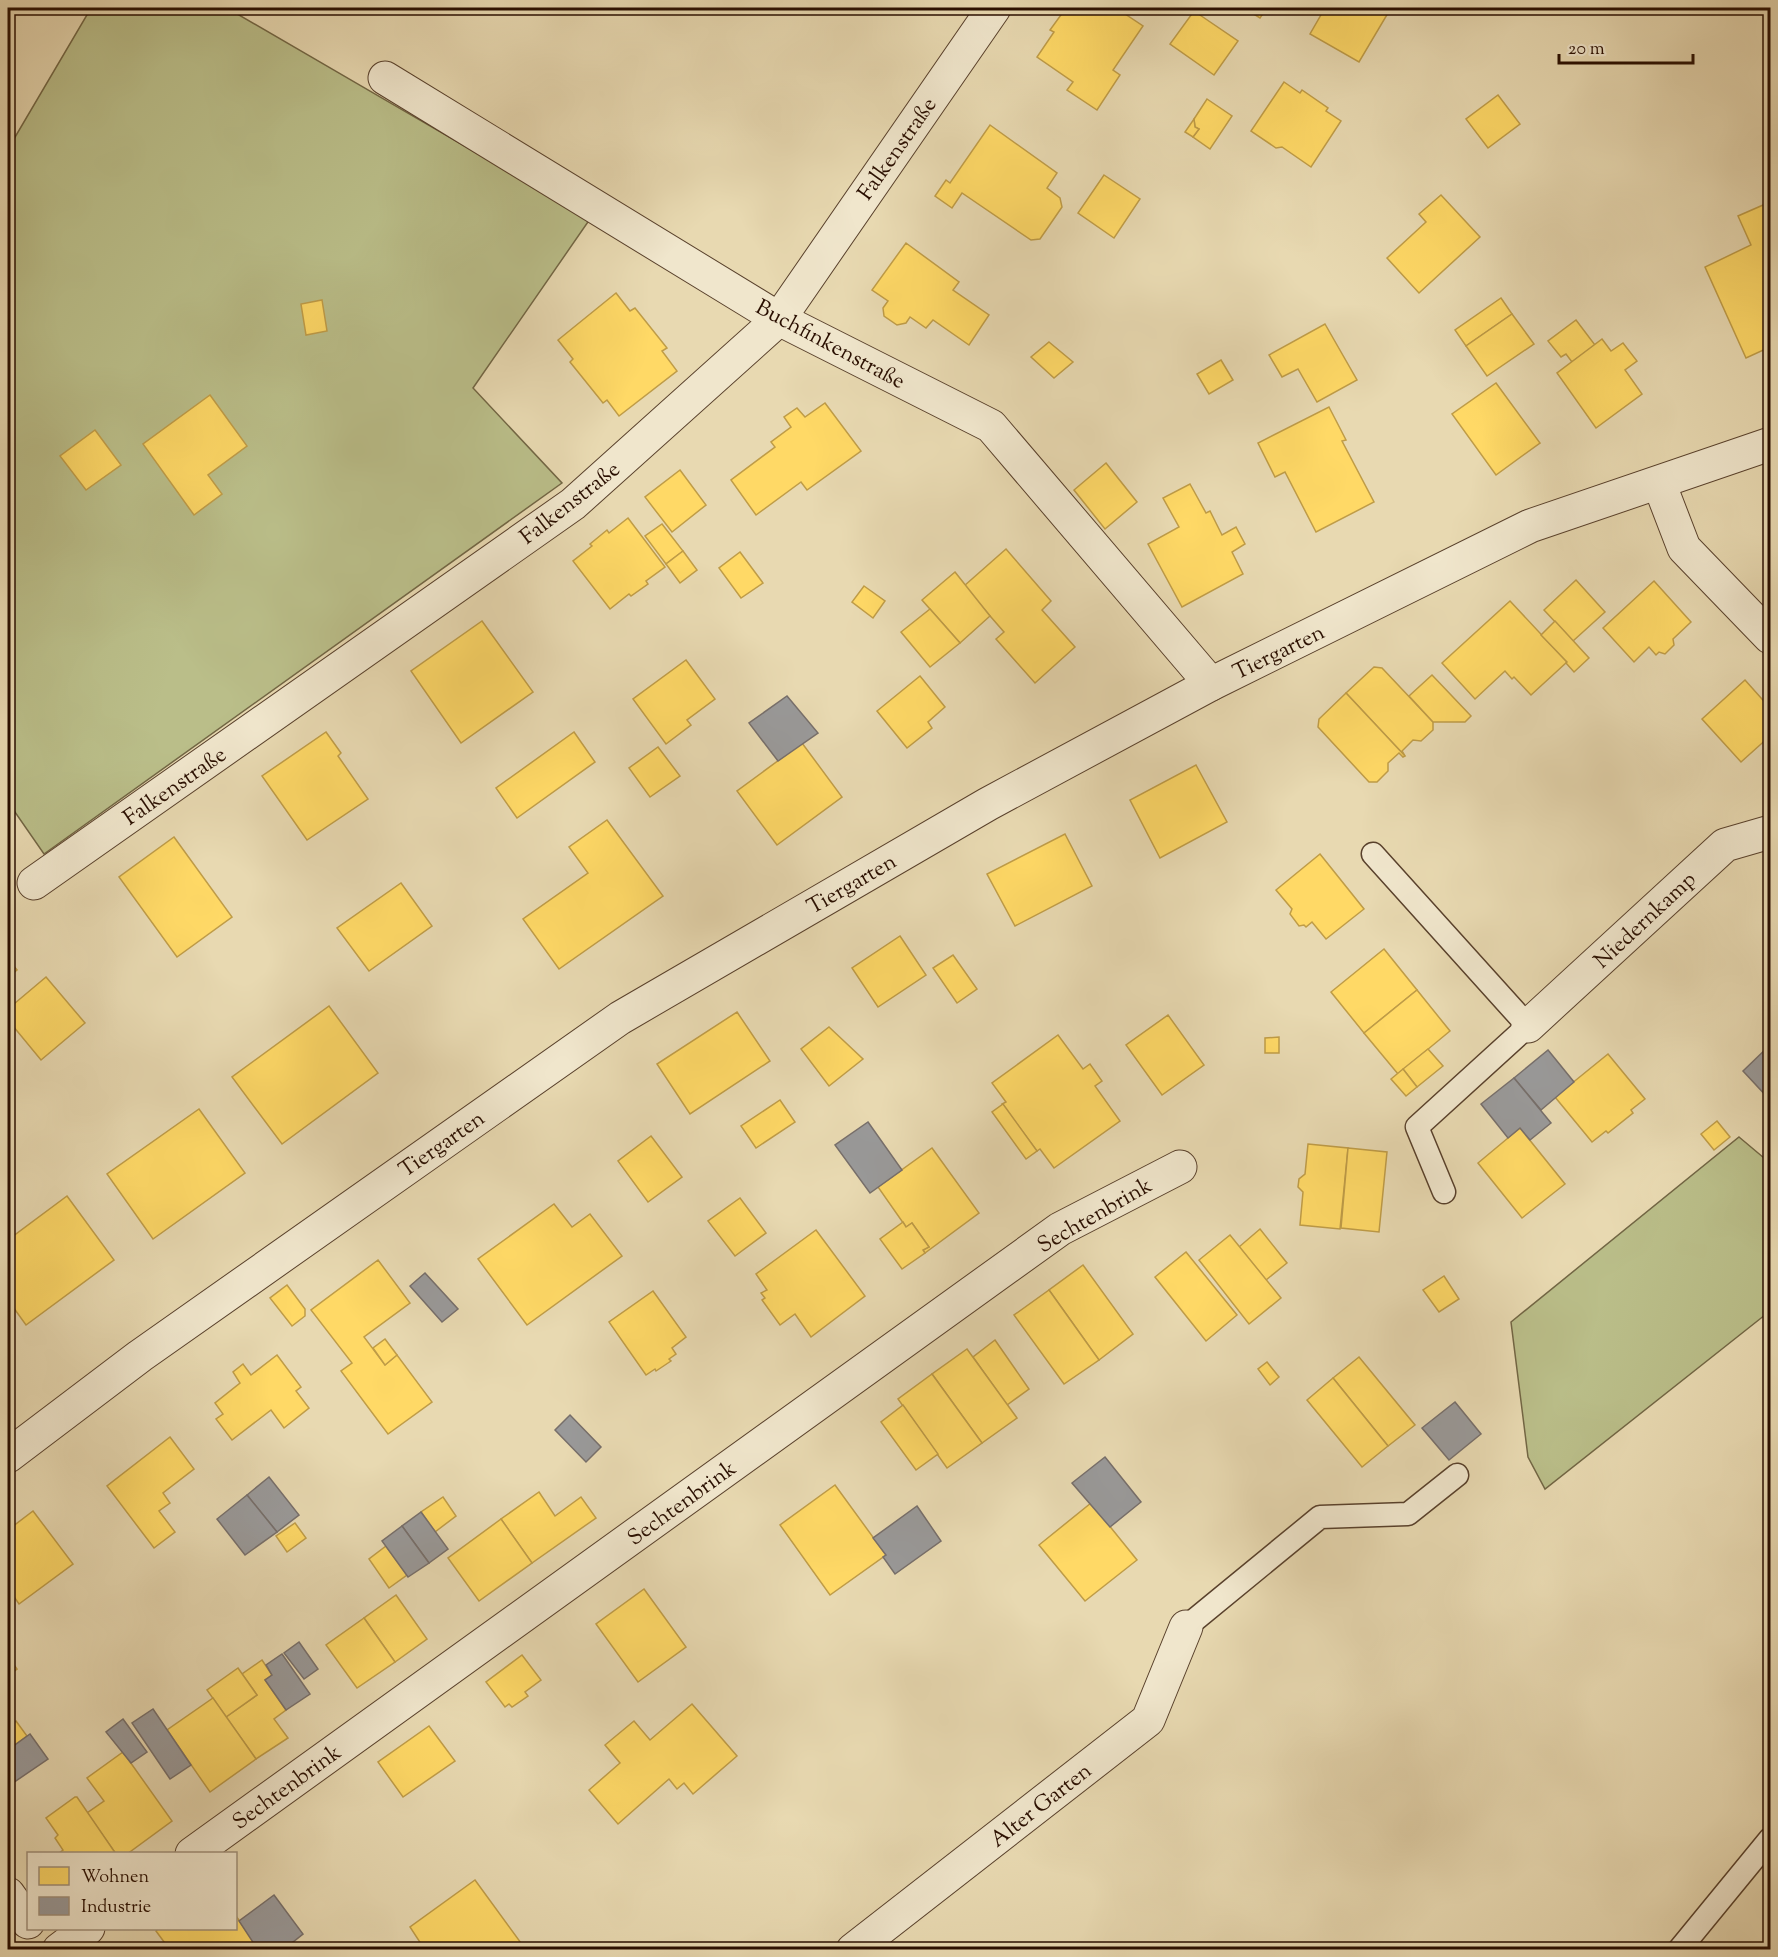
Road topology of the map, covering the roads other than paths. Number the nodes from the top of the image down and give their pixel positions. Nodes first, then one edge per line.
1 (994, 8) edge
2 (385, 78) dead end
3 (779, 319) junction
4 (1770, 444) edge
5 (1659, 483) junction
6 (1770, 636) edge
7 (1211, 684) junction
8 (1770, 832) edge
9 (1374, 854) dead end
10 (34, 883) dead end
11 (1528, 1026) junction
12 (1180, 1167) dead end
13 (1444, 1192) dead end
14 (8, 1456) edge
15 (1457, 1475) dead end
16 (1186, 1627) joint
17 (1770, 1839) edge
18 (195, 1852) edge
19 (8, 1894) edge
20 (27, 1921) edge
21 (34, 1930) edge
22 (87, 1930) edge
23 (48, 1950) edge
24 (59, 1950) edge
25 (853, 1950) edge
26 (1679, 1950) edge

1 - 3 street, Falkenstraße
2 - 3 street, Buchfinkenstraße
3 - 7 street, Buchfinkenstraße
3 - 10 street, Falkenstraße
4 - 5 street, Tiergarten
5 - 6 street
5 - 7 street, Tiergarten
7 - 14 street, Tiergarten
8 - 11 street, Niedernkamp
9 - 11 lane
11 - 13 lane, Niedernkamp
12 - 18 street, Sechtenbrink
15 - 16 lane
16 - 25 street, Alter Garten
17 - 26 lane
19 - 20 street
21 - 23 street
22 - 24 street

